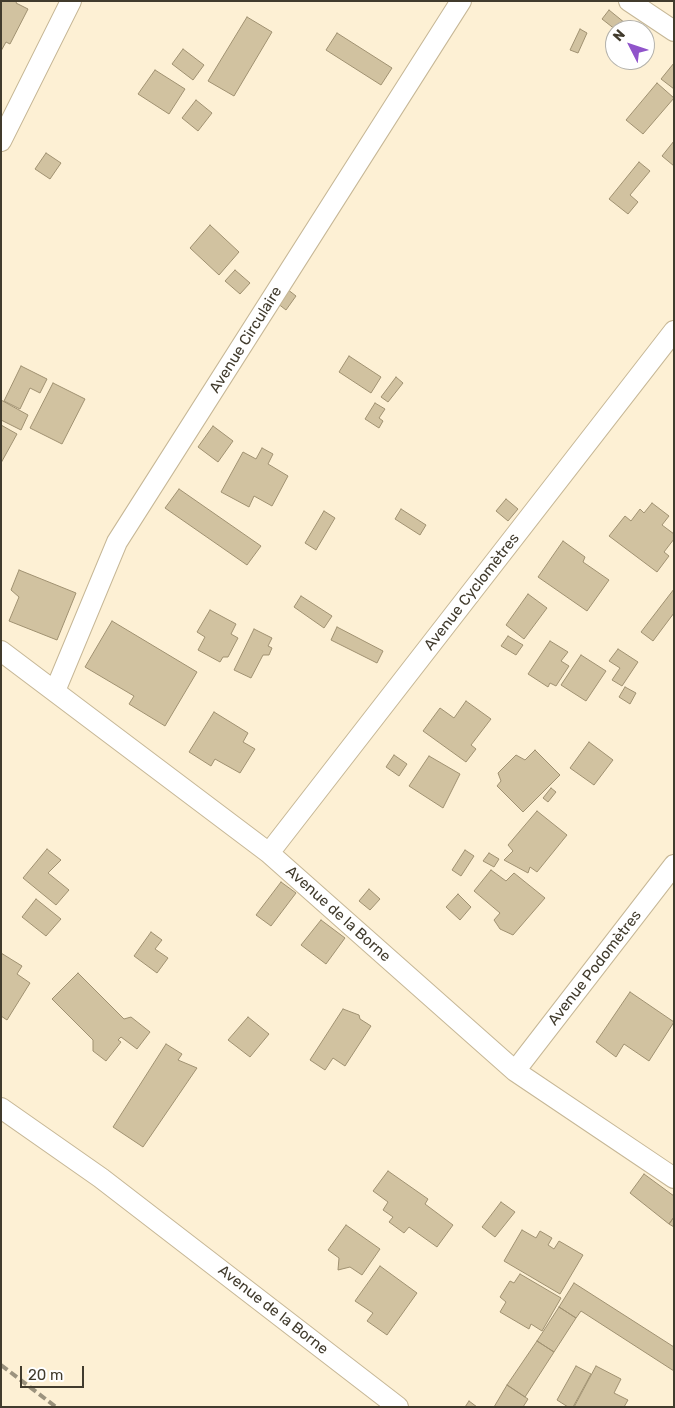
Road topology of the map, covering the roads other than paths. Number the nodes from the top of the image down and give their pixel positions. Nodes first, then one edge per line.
1 (71, 1) edge
2 (461, 1) edge
3 (628, 1) edge
4 (674, 31) edge
5 (1, 141) edge
6 (674, 331) edge
7 (1, 651) edge
8 (55, 690) junction
9 (270, 853) junction
10 (674, 865) edge
11 (515, 1071) junction
12 (1, 1108) edge
13 (674, 1178) edge
14 (398, 1407) edge

1 - 5 street
2 - 8 street, Avenue Circulaire
3 - 4 street
6 - 9 street, Avenue Cyclomètres
7 - 8 street, Avenue de la Borne
8 - 9 street, Avenue de la Borne
9 - 11 street, Avenue de la Borne
10 - 11 street, Avenue Podomètres
11 - 13 street, Avenue de la Borne
12 - 14 street, Avenue de la Borne

